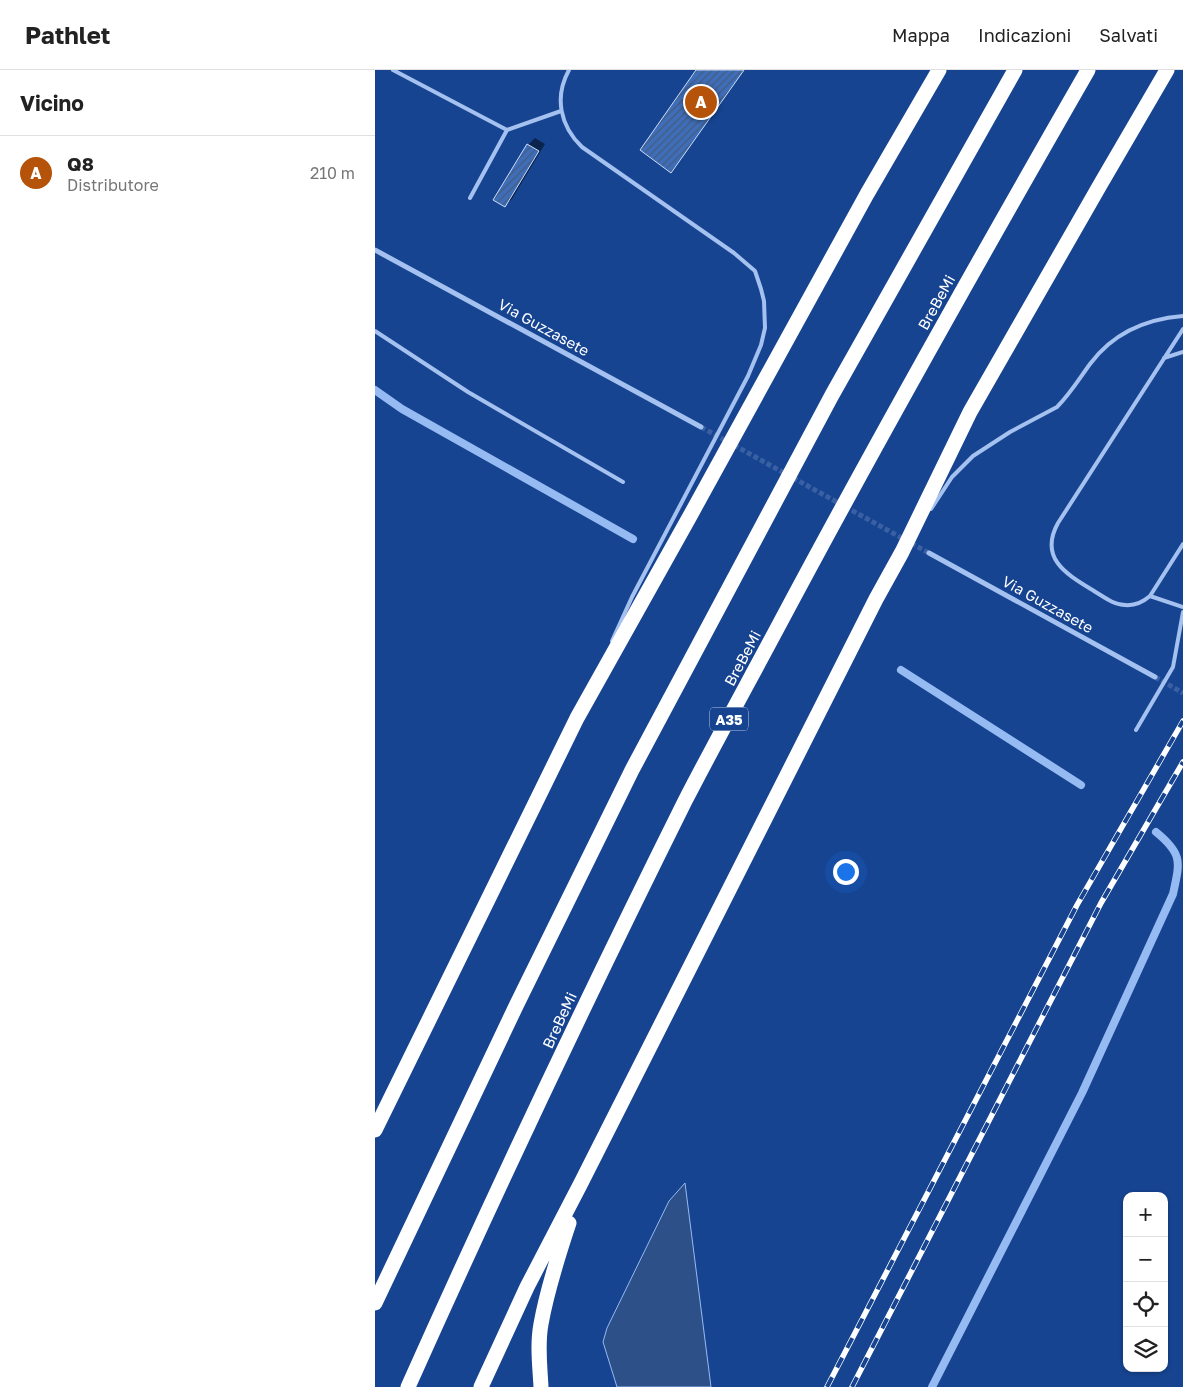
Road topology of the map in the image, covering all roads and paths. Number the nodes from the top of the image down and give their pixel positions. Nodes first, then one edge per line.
1 (393, 70) edge
2 (569, 70) edge
3 (939, 70) edge
4 (1015, 70) edge
5 (1088, 70) edge
6 (1167, 70) edge
7 (561, 111) junction
8 (507, 130) junction
9 (471, 198) dead end
10 (375, 250) edge
11 (1183, 316) edge
12 (1183, 329) edge
13 (375, 331) edge
14 (1183, 352) edge
15 (1164, 358) junction
16 (701, 427) tunnel mouth
17 (623, 482) dead end
18 (929, 512) dead end
19 (923, 520) dead end
20 (1183, 544) edge
21 (902, 552) junction
22 (929, 553) tunnel mouth
23 (1150, 596) junction
24 (1183, 607) edge
25 (1183, 612) edge
26 (609, 649) dead end
27 (605, 657) dead end
28 (1155, 677) tunnel mouth
29 (577, 718) junction
30 (1136, 730) dead end
31 (375, 1130) edge
32 (581, 1183) junction
33 (375, 1304) edge
34 (408, 1387) edge
35 (481, 1387) edge
36 (541, 1387) edge

1 - 8 lane
2 - 7 lane
3 - 29 highway
4 - 33 highway
5 - 34 highway, BreBeMi / A35
6 - 21 highway
7 - 8 lane
7 - 26 lane
8 - 9 lane
10 - 16 street, Via Guzzasete
11 - 18 lane
12 - 15 lane
13 - 17 lane
14 - 15 lane
15 - 23 lane
19 - 21 lane
20 - 23 lane
21 - 32 highway
22 - 28 street, Via Guzzasete
23 - 24 lane
25 - 30 lane
27 - 29 lane
29 - 31 highway
32 - 35 highway
32 - 36 highway

